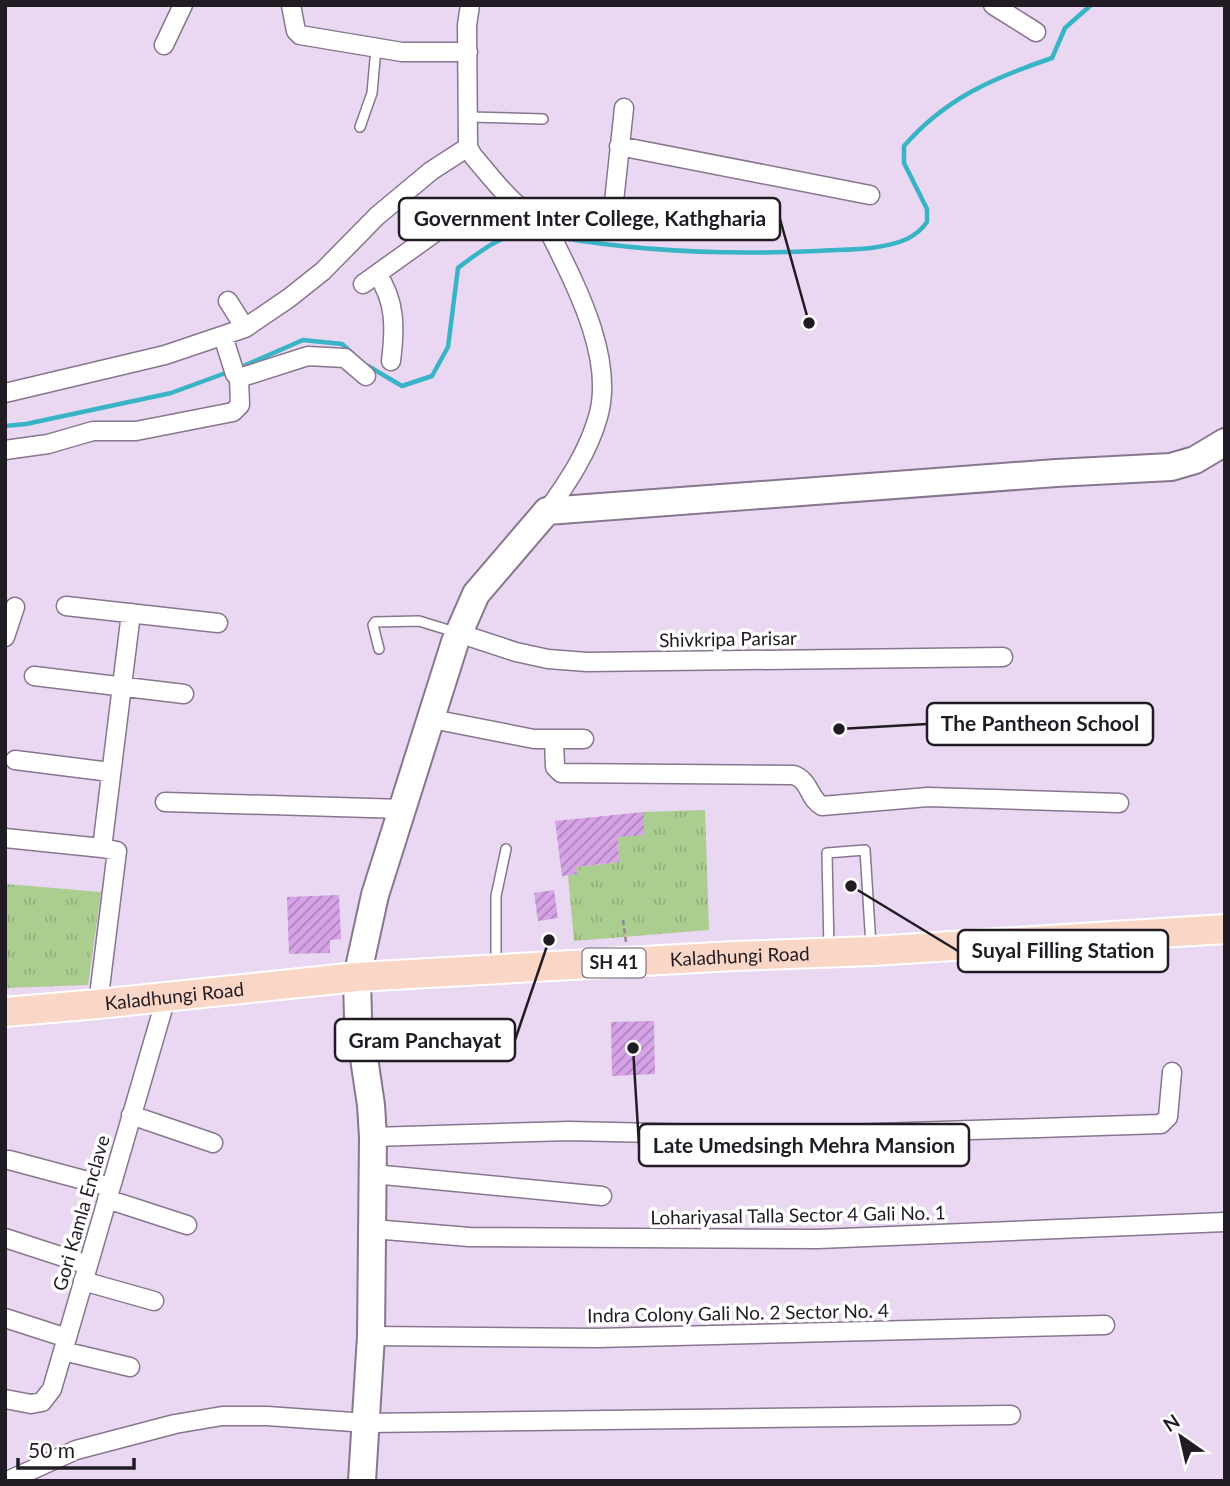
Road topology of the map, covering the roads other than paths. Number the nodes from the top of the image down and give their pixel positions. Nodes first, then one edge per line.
1 (183, 5) edge
2 (290, 5) edge
3 (470, 5) edge
4 (993, 5) edge
5 (1036, 32) dead end
6 (164, 45) dead end
7 (376, 48) junction
8 (467, 52) junction
9 (624, 108) dead end
10 (469, 117) junction
11 (542, 119) dead end
12 (360, 127) dead end
13 (619, 146) junction
14 (468, 147) junction
15 (870, 195) dead end
16 (516, 204) junction
17 (545, 223) junction
18 (228, 301) dead end
19 (245, 328) junction
20 (223, 336) junction
21 (391, 361) dead end
22 (235, 371) junction
23 (366, 376) dead end
24 (5, 393) edge
25 (1225, 442) edge
26 (5, 450) edge
27 (547, 511) junction
28 (66, 606) dead end
29 (15, 607) dead end
30 (131, 613) junction
31 (218, 623) dead end
32 (458, 633) junction
33 (5, 637) edge
34 (379, 649) dead end
35 (1003, 657) dead end
36 (34, 676) dead end
37 (123, 688) junction
38 (184, 694) dead end
39 (432, 719) junction
40 (554, 739) junction
41 (584, 739) dead end
42 (15, 760) dead end
43 (110, 772) junction
44 (165, 802) dead end
45 (1119, 803) dead end
46 (403, 809) junction
47 (5, 838) edge
48 (102, 848) junction
49 (506, 849) dead end
50 (1225, 929) edge
51 (872, 951) junction
52 (829, 952) junction
53 (496, 970) junction
54 (357, 977) junction
55 (166, 998) junction
56 (98, 1004) junction
57 (5, 1012) edge
58 (1172, 1072) dead end
59 (131, 1115) junction
60 (373, 1137) junction
61 (213, 1143) dead end
62 (9, 1160) dead end
63 (373, 1174) junction
64 (109, 1193) junction
65 (602, 1196) dead end
66 (1225, 1222) edge
67 (187, 1225) dead end
68 (373, 1229) junction
69 (5, 1238) edge
70 (85, 1273) junction
71 (154, 1301) dead end
72 (5, 1318) edge
73 (1105, 1325) dead end
74 (371, 1336) junction
75 (65, 1344) junction
76 (130, 1367) dead end
77 (5, 1399) edge
78 (1011, 1415) dead end
79 (367, 1423) junction
80 (7, 1481) edge
81 (362, 1481) edge

1 - 6 street
2 - 7 street
3 - 8 street
4 - 5 street
7 - 8 street
7 - 12 lane
8 - 10 street
9 - 13 street
10 - 11 lane
10 - 14 street
13 - 15 street
13 - 17 street
14 - 16 street
14 - 19 street
16 - 17 street
16 - 21 street
17 - 27 street
18 - 19 street
19 - 20 street
20 - 22 street
20 - 24 street
22 - 23 street
22 - 26 street
25 - 27 street
27 - 32 street
28 - 30 street
29 - 33 street
30 - 31 street
30 - 37 street
32 - 34 lane
32 - 35 street, Shivkripa Parisar
32 - 39 street
36 - 37 street
37 - 38 street
37 - 43 street
39 - 40 street
39 - 46 street
40 - 41 street
40 - 45 street
42 - 43 street
43 - 48 street
44 - 46 street
46 - 54 street
47 - 48 street
48 - 56 street
49 - 53 lane
50 - 51 main road, Kaladhungi Road / SH 41
51 - 52 main road, Kaladhungi Road / SH 41
51 - 52 lane
52 - 53 main road, Kaladhungi Road / SH 41
53 - 54 main road, Kaladhungi Road / SH 41
54 - 55 main road, Kaladhungi Road / SH 41
54 - 60 street
55 - 56 main road, Kaladhungi Road / SH 41
55 - 59 street, Gori Kamla Enclave
56 - 57 main road, Kaladhungi Road / SH 41
58 - 60 street
59 - 61 street
59 - 64 street, Gori Kamla Enclave
60 - 63 street
62 - 64 street
63 - 65 street
63 - 68 street
64 - 67 street
64 - 70 street, Gori Kamla Enclave
66 - 68 street, Lohariyasal Talla Sector 4 Gali No. 1
68 - 74 street
69 - 70 street
70 - 71 street
70 - 75 street, Gori Kamla Enclave
72 - 75 street
73 - 74 street, Indra Colony Gali No. 2 Sector No. 4
74 - 79 street
75 - 76 street
75 - 77 street, Gori Kamla Enclave
78 - 79 street
79 - 80 street
79 - 81 street

